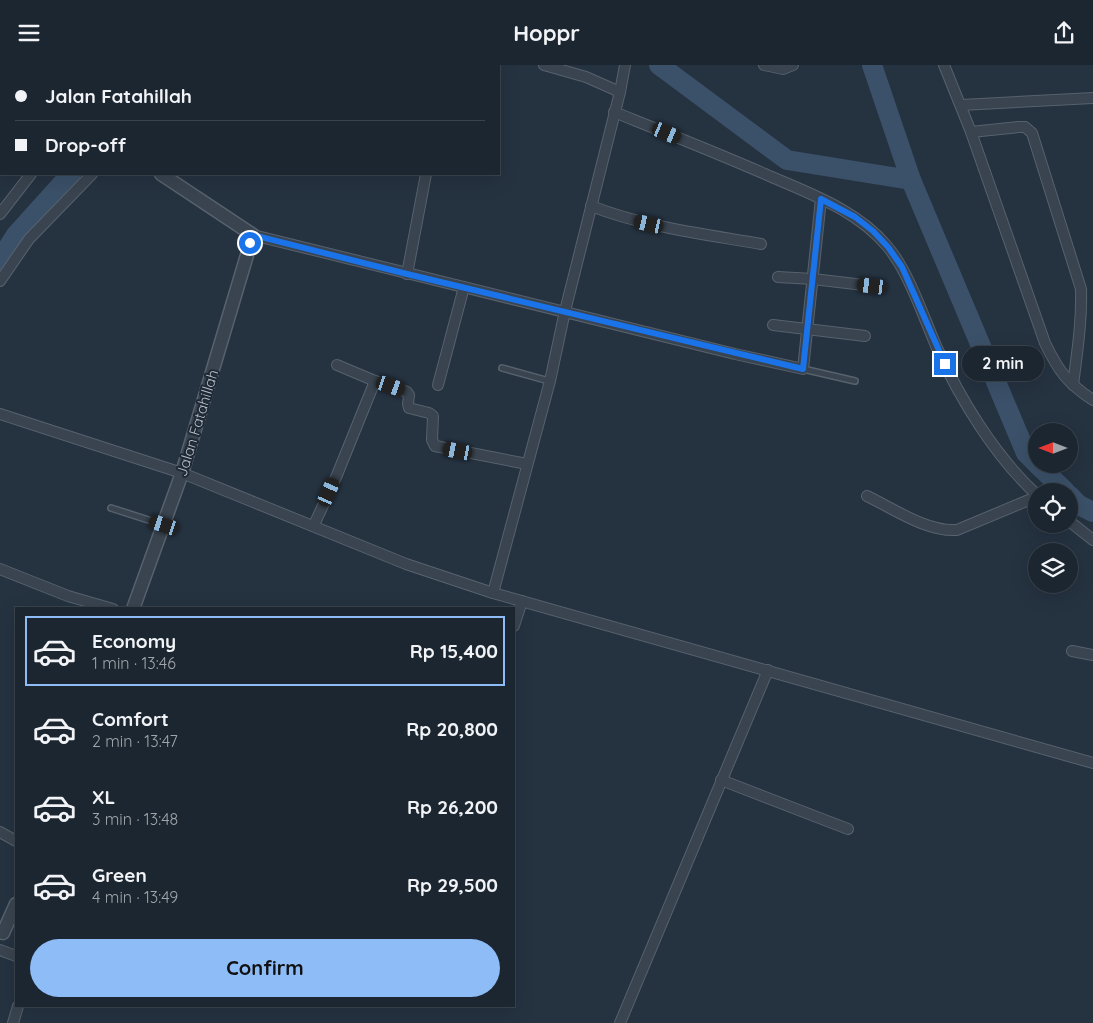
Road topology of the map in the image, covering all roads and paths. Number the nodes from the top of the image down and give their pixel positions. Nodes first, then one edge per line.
1 (544, 65) edge
2 (625, 65) edge
3 (764, 65) edge
4 (793, 65) edge
5 (944, 65) edge
6 (620, 92) junction
7 (1093, 98) edge
8 (961, 105) junction
9 (614, 112) junction
10 (971, 132) junction
11 (30, 175) edge
12 (91, 175) edge
13 (163, 175) edge
14 (426, 175) edge
15 (821, 199) junction
16 (591, 206) junction
17 (0, 214) edge
18 (253, 235) junction
19 (762, 243) dead end
20 (407, 274) junction
21 (778, 277) dead end
22 (813, 279) junction
23 (0, 281) edge
24 (872, 286) dead end
25 (464, 287) junction
26 (565, 311) junction
27 (773, 325) dead end
28 (808, 329) junction
29 (865, 336) dead end
30 (337, 365) dead end
31 (502, 369) dead end
32 (803, 369) junction
33 (375, 381) junction
34 (550, 381) junction
35 (855, 381) dead end
36 (438, 385) dead end
37 (1073, 385) junction
38 (1093, 400) edge
39 (0, 414) edge
40 (527, 464) junction
41 (182, 473) junction
42 (1028, 487) edge
43 (867, 496) dead end
44 (1028, 499) edge
45 (111, 508) dead end
46 (164, 525) junction
47 (314, 525) junction
48 (1078, 528) edge
49 (1093, 540) edge
50 (0, 569) edge
51 (493, 593) junction
52 (522, 601) junction
53 (106, 607) edge
54 (134, 607) edge
55 (515, 623) edge
56 (1072, 651) dead end
57 (1093, 655) edge
58 (768, 670) junction
59 (1093, 763) edge
60 (721, 780) junction
61 (848, 829) dead end
62 (0, 832) edge
63 (15, 840) edge
64 (15, 906) edge
65 (1, 935) edge
66 (0, 950) edge
67 (15, 956) edge
68 (18, 1007) edge
69 (13, 1023) edge
70 (620, 1023) edge

1 - 6 street
2 - 6 street
3 - 4 street
5 - 8 street
6 - 9 street
7 - 8 street
8 - 10 street
9 - 15 street
9 - 16 street
10 - 37 street
10 - 37 street
11 - 17 street
12 - 23 street
13 - 18 street
14 - 20 street
15 - 22 street
15 - 42 street
16 - 19 street
16 - 26 street
18 - 20 street
18 - 41 street, Jalan Fatahillah
20 - 25 street
21 - 22 street
22 - 24 street
22 - 28 street
25 - 26 street
25 - 36 street
26 - 32 street
26 - 34 street
27 - 28 street
28 - 29 street
28 - 32 street
30 - 33 street
31 - 34 lane
32 - 35 lane
33 - 40 street
33 - 47 street
34 - 40 street
37 - 38 street
39 - 41 street
40 - 51 street
41 - 46 street, Jalan Fatahillah
41 - 47 street
43 - 44 street
45 - 46 lane
46 - 54 street, Jalan Fatahillah
47 - 51 street
48 - 49 street
50 - 53 street
51 - 52 street
52 - 55 street
52 - 58 street
56 - 57 street
58 - 59 street
58 - 60 street
60 - 61 street
60 - 70 street
62 - 63 street
64 - 65 street
66 - 67 street
68 - 69 street

